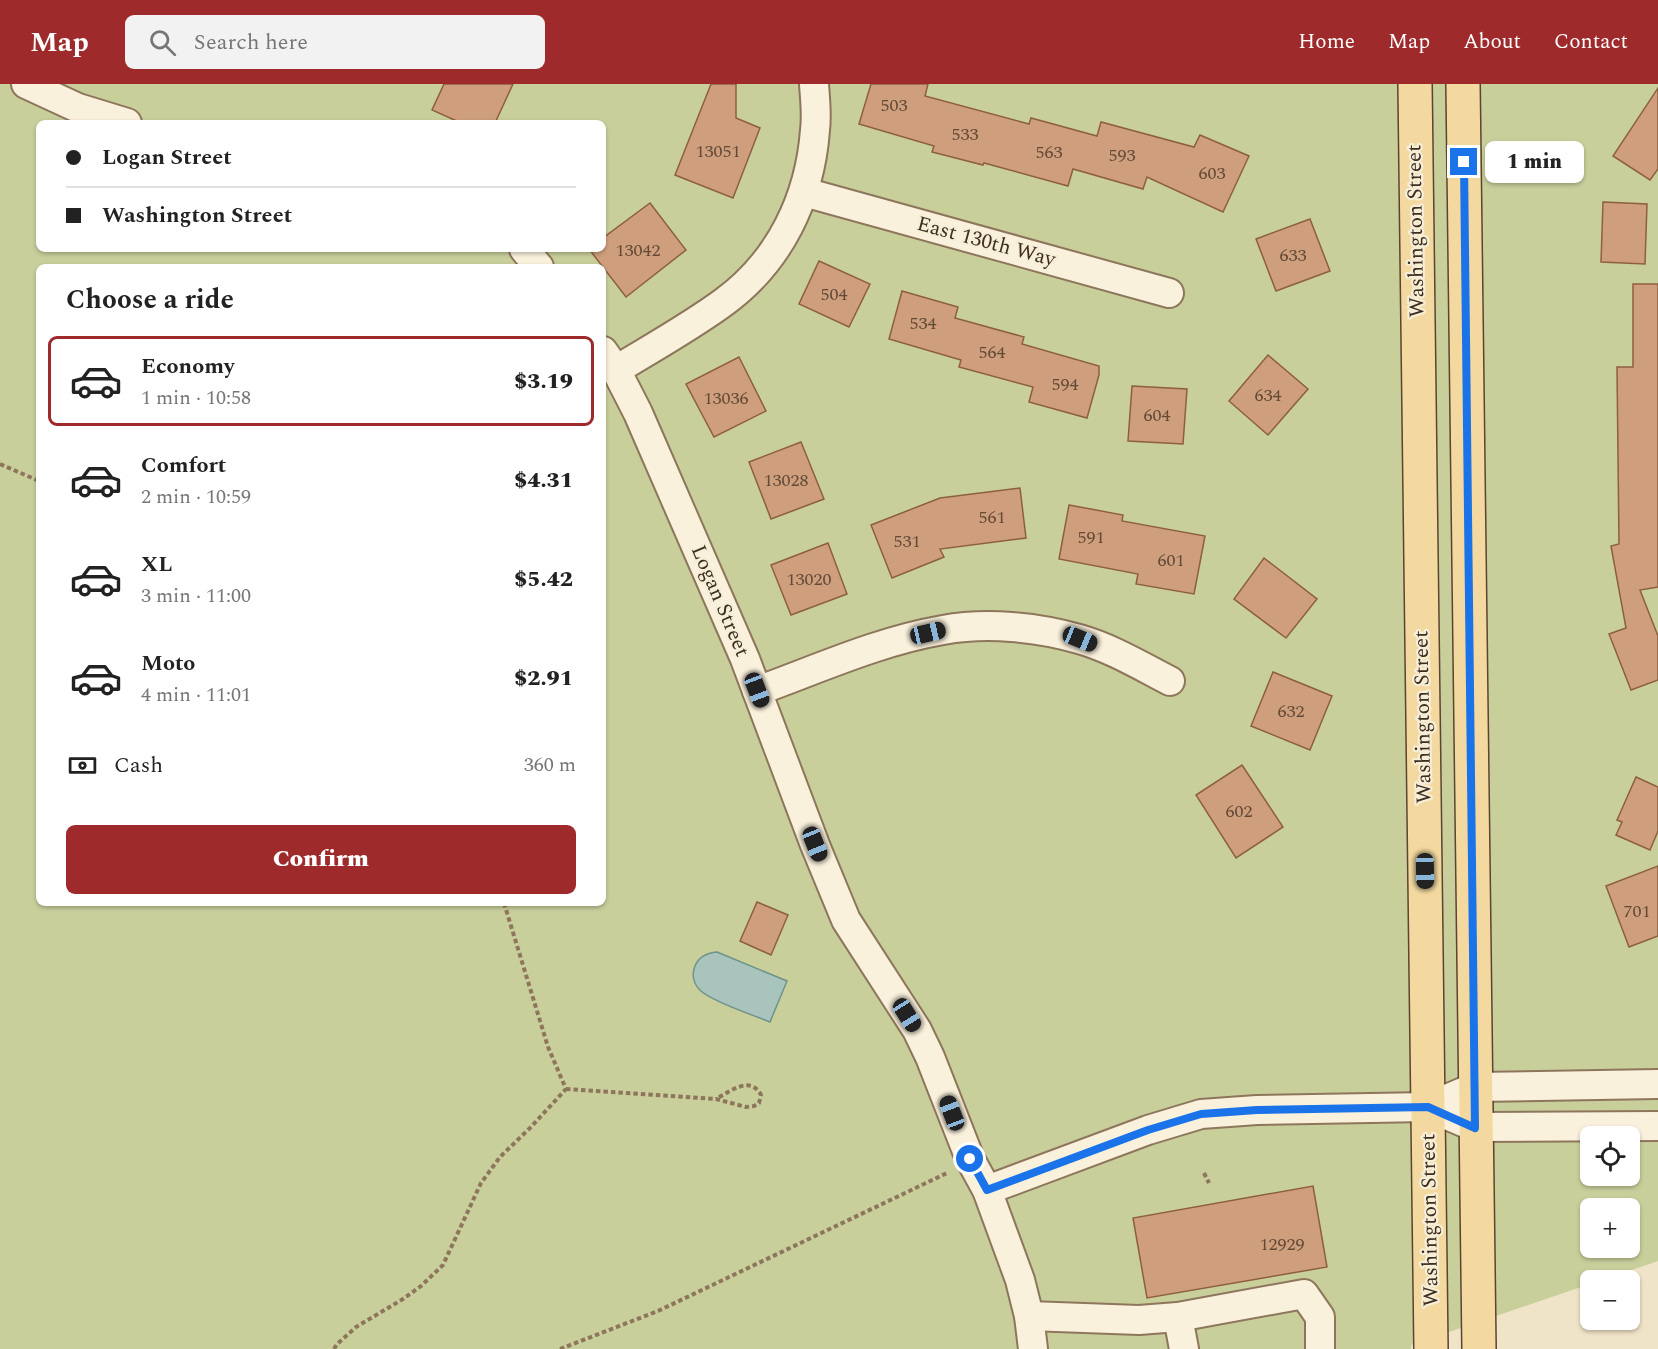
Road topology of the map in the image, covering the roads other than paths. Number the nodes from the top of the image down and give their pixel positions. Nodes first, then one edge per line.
1 (26, 84) edge
2 (814, 84) edge
3 (1414, 84) edge
4 (1463, 84) edge
5 (116, 120) edge
6 (804, 192) junction
7 (526, 252) edge
8 (536, 264) edge
9 (1169, 293) dead end
10 (609, 361) edge
11 (1170, 681) dead end
12 (757, 690) junction
13 (1658, 1084) edge
14 (1475, 1087) junction
15 (1428, 1107) junction
16 (1658, 1126) edge
17 (1475, 1128) junction
18 (987, 1190) junction
19 (1029, 1316) junction
20 (1178, 1317) junction
21 (1033, 1349) edge
22 (1184, 1349) edge
23 (1320, 1349) edge
24 (1431, 1349) edge
25 (1479, 1349) edge

1 - 5 street
2 - 6 street
3 - 15 main road, Washington Street
4 - 14 main road
6 - 9 street, East 130th Way
6 - 10 street
7 - 8 street
10 - 12 street, Logan Street
11 - 12 street
12 - 18 street, Logan Street
13 - 14 street
14 - 15 street
14 - 17 main road
15 - 17 street
15 - 18 street
15 - 24 main road, Washington Street
16 - 17 street
17 - 25 main road
18 - 19 street, Logan Street
19 - 20 street
19 - 21 street, Logan Street
20 - 22 street
20 - 23 street

